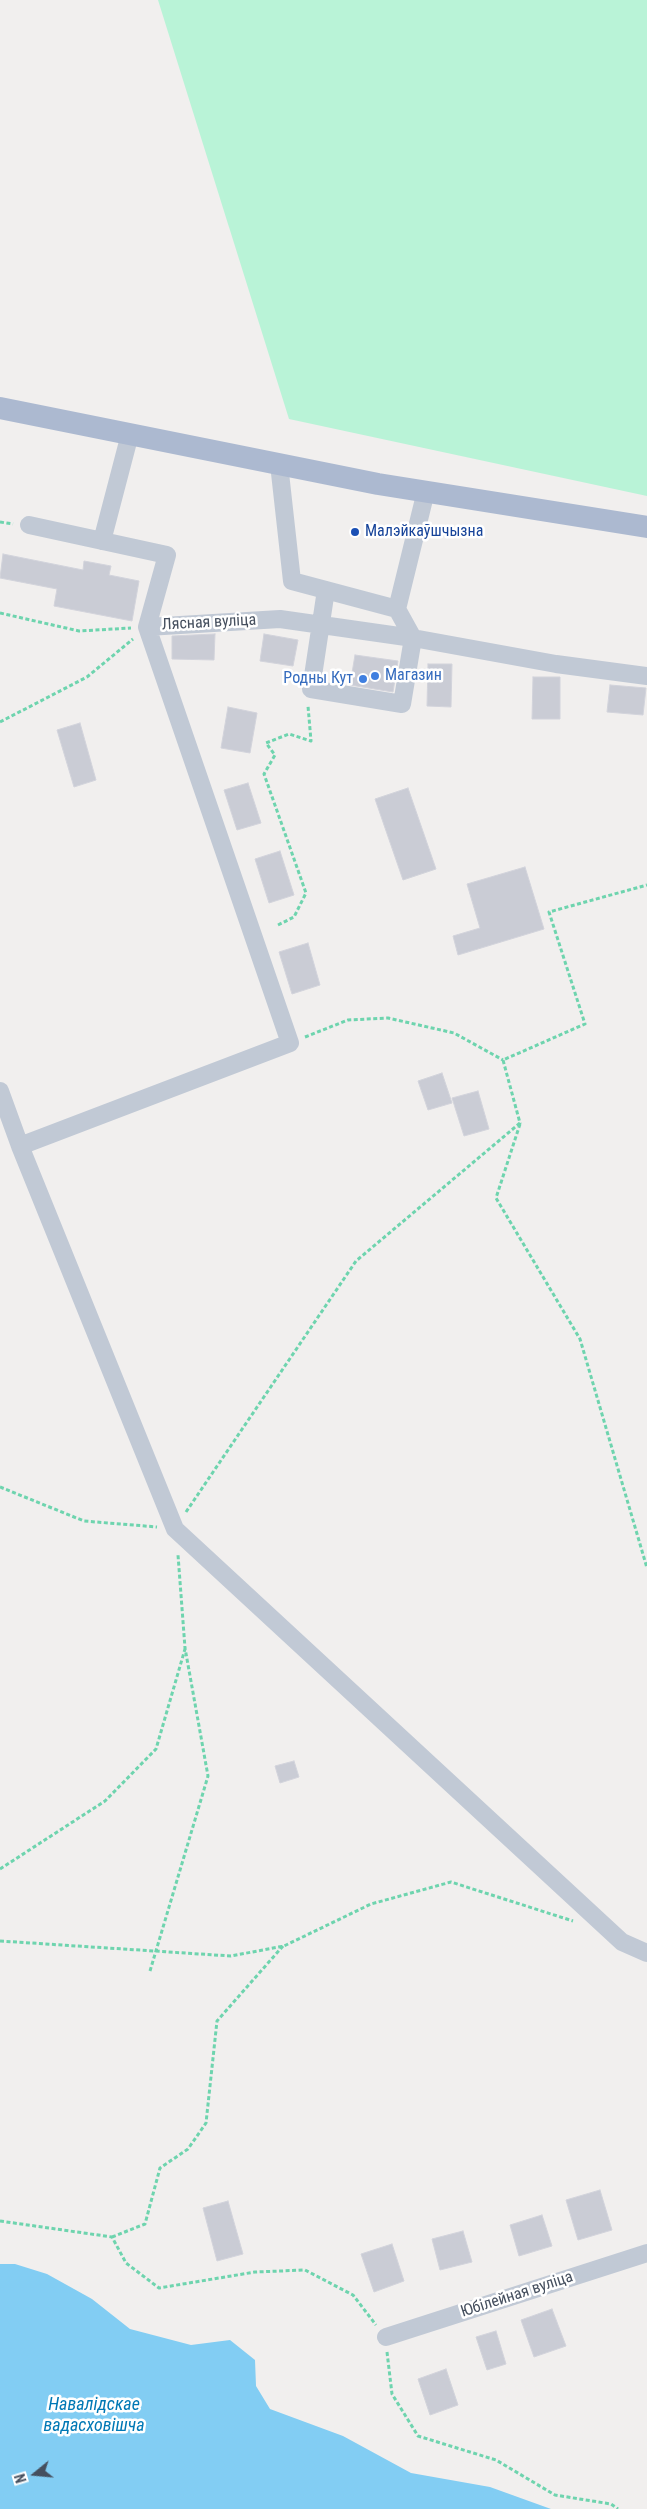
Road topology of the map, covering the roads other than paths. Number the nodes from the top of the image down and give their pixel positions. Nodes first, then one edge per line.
1 (0, 408) edge
2 (130, 434) junction
3 (279, 464) junction
4 (426, 491) junction
5 (29, 525) dead end
6 (647, 527) edge
7 (102, 541) junction
8 (326, 590) junction
9 (397, 609) junction
10 (321, 625) junction
11 (147, 627) junction
12 (413, 638) junction
13 (647, 676) edge
14 (0, 1090) edge
15 (20, 1146) junction
16 (647, 1953) edge
17 (647, 2253) edge
18 (386, 2337) road end

1 - 2 main road
2 - 3 main road
2 - 7 street
3 - 4 main road
3 - 8 street
4 - 6 main road
4 - 9 street
5 - 7 street
7 - 11 street
8 - 9 street
8 - 10 street
9 - 12 street
10 - 11 street, Лясная вуліца
10 - 12 street, Лясная вуліца
10 - 12 street
11 - 15 street, Лясная вуліца
12 - 13 street, Лясная вуліца
14 - 15 street
15 - 16 street
17 - 18 street, Юбілейная вуліца

